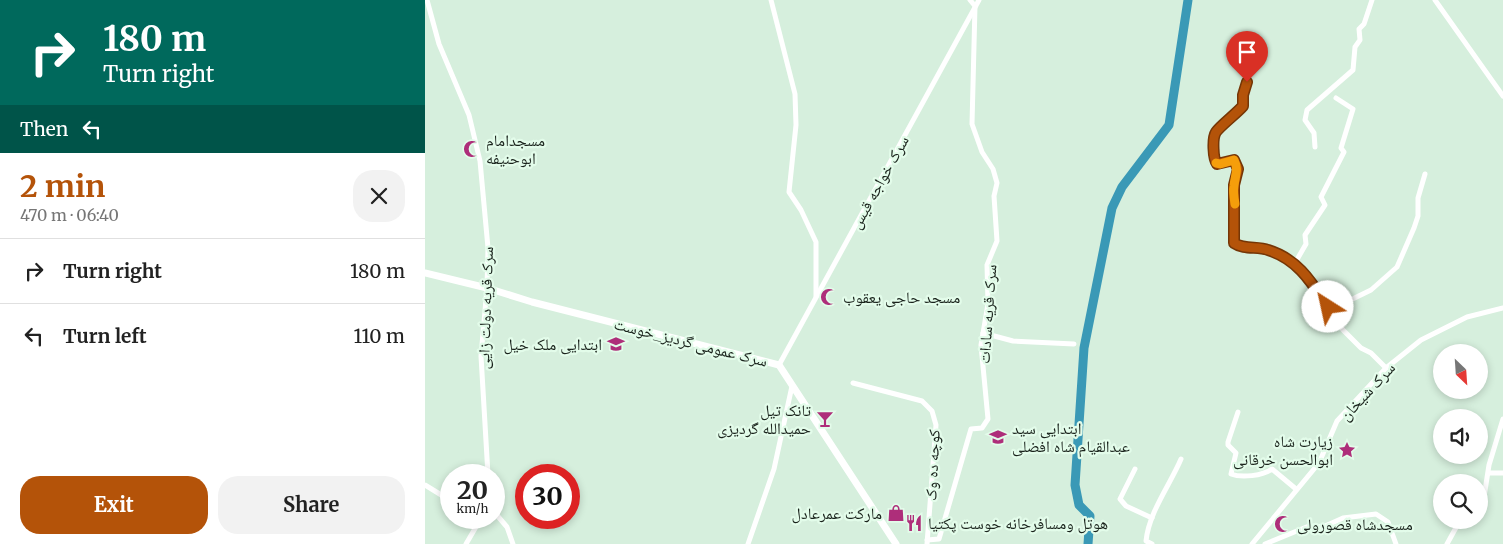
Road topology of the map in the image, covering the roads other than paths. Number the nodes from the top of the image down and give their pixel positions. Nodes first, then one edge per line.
1 (427, 0) edge
2 (771, 0) edge
3 (970, 0) edge
4 (979, 0) edge
5 (1372, 0) edge
6 (1435, 0) edge
7 (975, 6) junction
8 (1247, 66) dead end
9 (1503, 96) edge
10 (1336, 98) dead end
11 (1315, 147) dead end
12 (1425, 174) dead end
13 (1295, 263) junction
14 (425, 273) edge
15 (487, 288) junction
16 (816, 298) junction
17 (1503, 308) edge
18 (1330, 310) junction
19 (983, 333) junction
20 (1074, 344) dead end
21 (779, 365) junction
22 (1386, 368) junction
23 (853, 383) dead end
24 (792, 386) junction
25 (1238, 412) dead end
26 (1503, 419) edge
27 (1181, 459) dead end
28 (487, 464) edge
29 (1135, 469) dead end
30 (1489, 473) junction
31 (1503, 474) edge
32 (1488, 477) edge
33 (425, 485) edge
34 (1296, 489) junction
35 (440, 495) edge
36 (1152, 518) junction
37 (505, 525) edge
38 (475, 529) edge
39 (1454, 529) edge
40 (927, 542) edge
41 (466, 544) edge
42 (513, 544) edge
43 (748, 544) edge
44 (896, 544) edge
45 (1152, 544) edge
46 (1253, 544) edge
47 (1265, 544) edge
48 (1396, 544) edge
49 (1447, 544) edge

1 - 15 street, سرک قریه دولت زایی
2 - 16 street
3 - 7 street
4 - 7 street, سرک خواجه قیس
5 - 11 street
6 - 9 street
7 - 16 street, سرک خواجه قیس
7 - 19 street, سرک قریه سادات
8 - 13 street
10 - 13 street
12 - 18 street
13 - 18 street
14 - 15 highway, سرک عمومی گردیز_خوست
15 - 21 highway, سرک عمومی گردیز_خوست
15 - 28 street, سرک قریه دولت زایی
16 - 21 street, سرک خواجه قیس
17 - 22 street, سرک شیخان
18 - 22 street
19 - 20 street
19 - 40 street, سرک قریه سادات
21 - 24 highway, سرک عمومی گردیز_خوست
22 - 34 street, سرک شیخان
23 - 40 street, کوچه ده وک
24 - 43 street
24 - 44 highway, سرک عمومی گردیز_خوست
25 - 34 street
26 - 30 street
27 - 36 street
29 - 36 street
30 - 31 street
30 - 32 street
33 - 35 street
34 - 46 street, سرک شیخان
36 - 45 street
37 - 42 street
38 - 41 street
39 - 49 street
47 - 48 street

